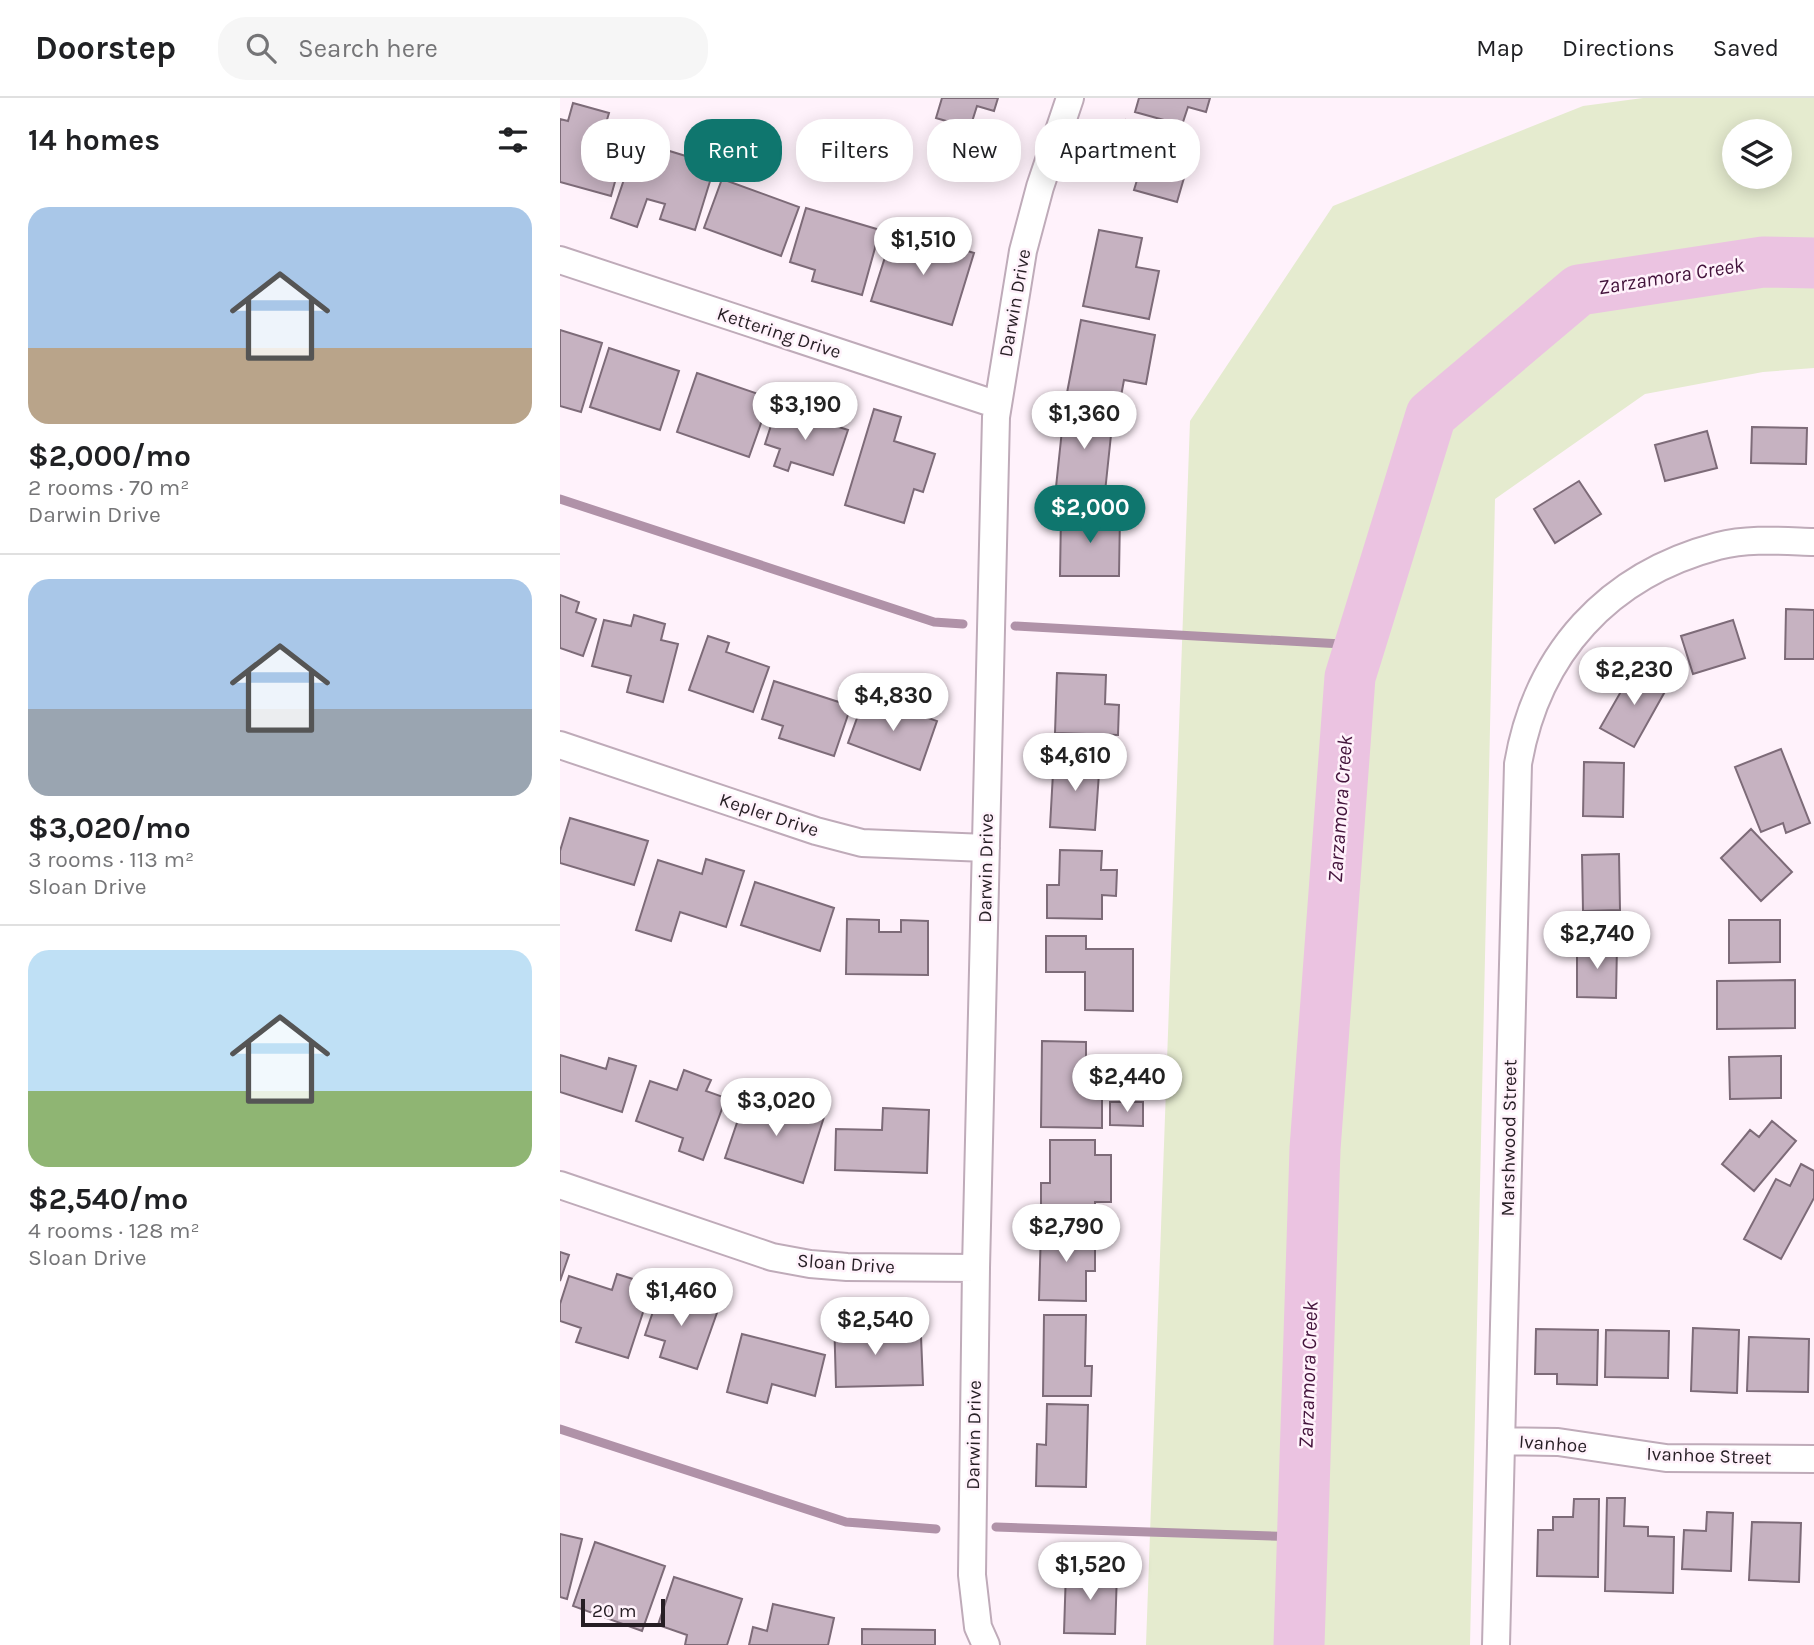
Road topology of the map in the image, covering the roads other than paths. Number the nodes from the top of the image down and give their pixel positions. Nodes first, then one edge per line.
1 (1070, 98) edge
2 (560, 260) edge
3 (998, 405) junction
4 (1814, 542) edge
5 (560, 744) edge
6 (986, 848) junction
7 (560, 1185) edge
8 (976, 1268) junction
9 (1501, 1441) junction
10 (1604, 1449) joint
11 (1814, 1459) edge
12 (986, 1645) edge
13 (1496, 1645) edge

1 - 3 street, Darwin Drive
2 - 3 street, Kettering Drive
3 - 6 street, Darwin Drive
4 - 9 street, Marshwood Street
5 - 6 street, Kepler Drive
6 - 8 street, Darwin Drive
7 - 8 street, Sloan Drive
8 - 12 street, Darwin Drive
9 - 10 street, Ivanhoe
9 - 13 street, Marshwood Street
10 - 11 street, Ivanhoe Street

